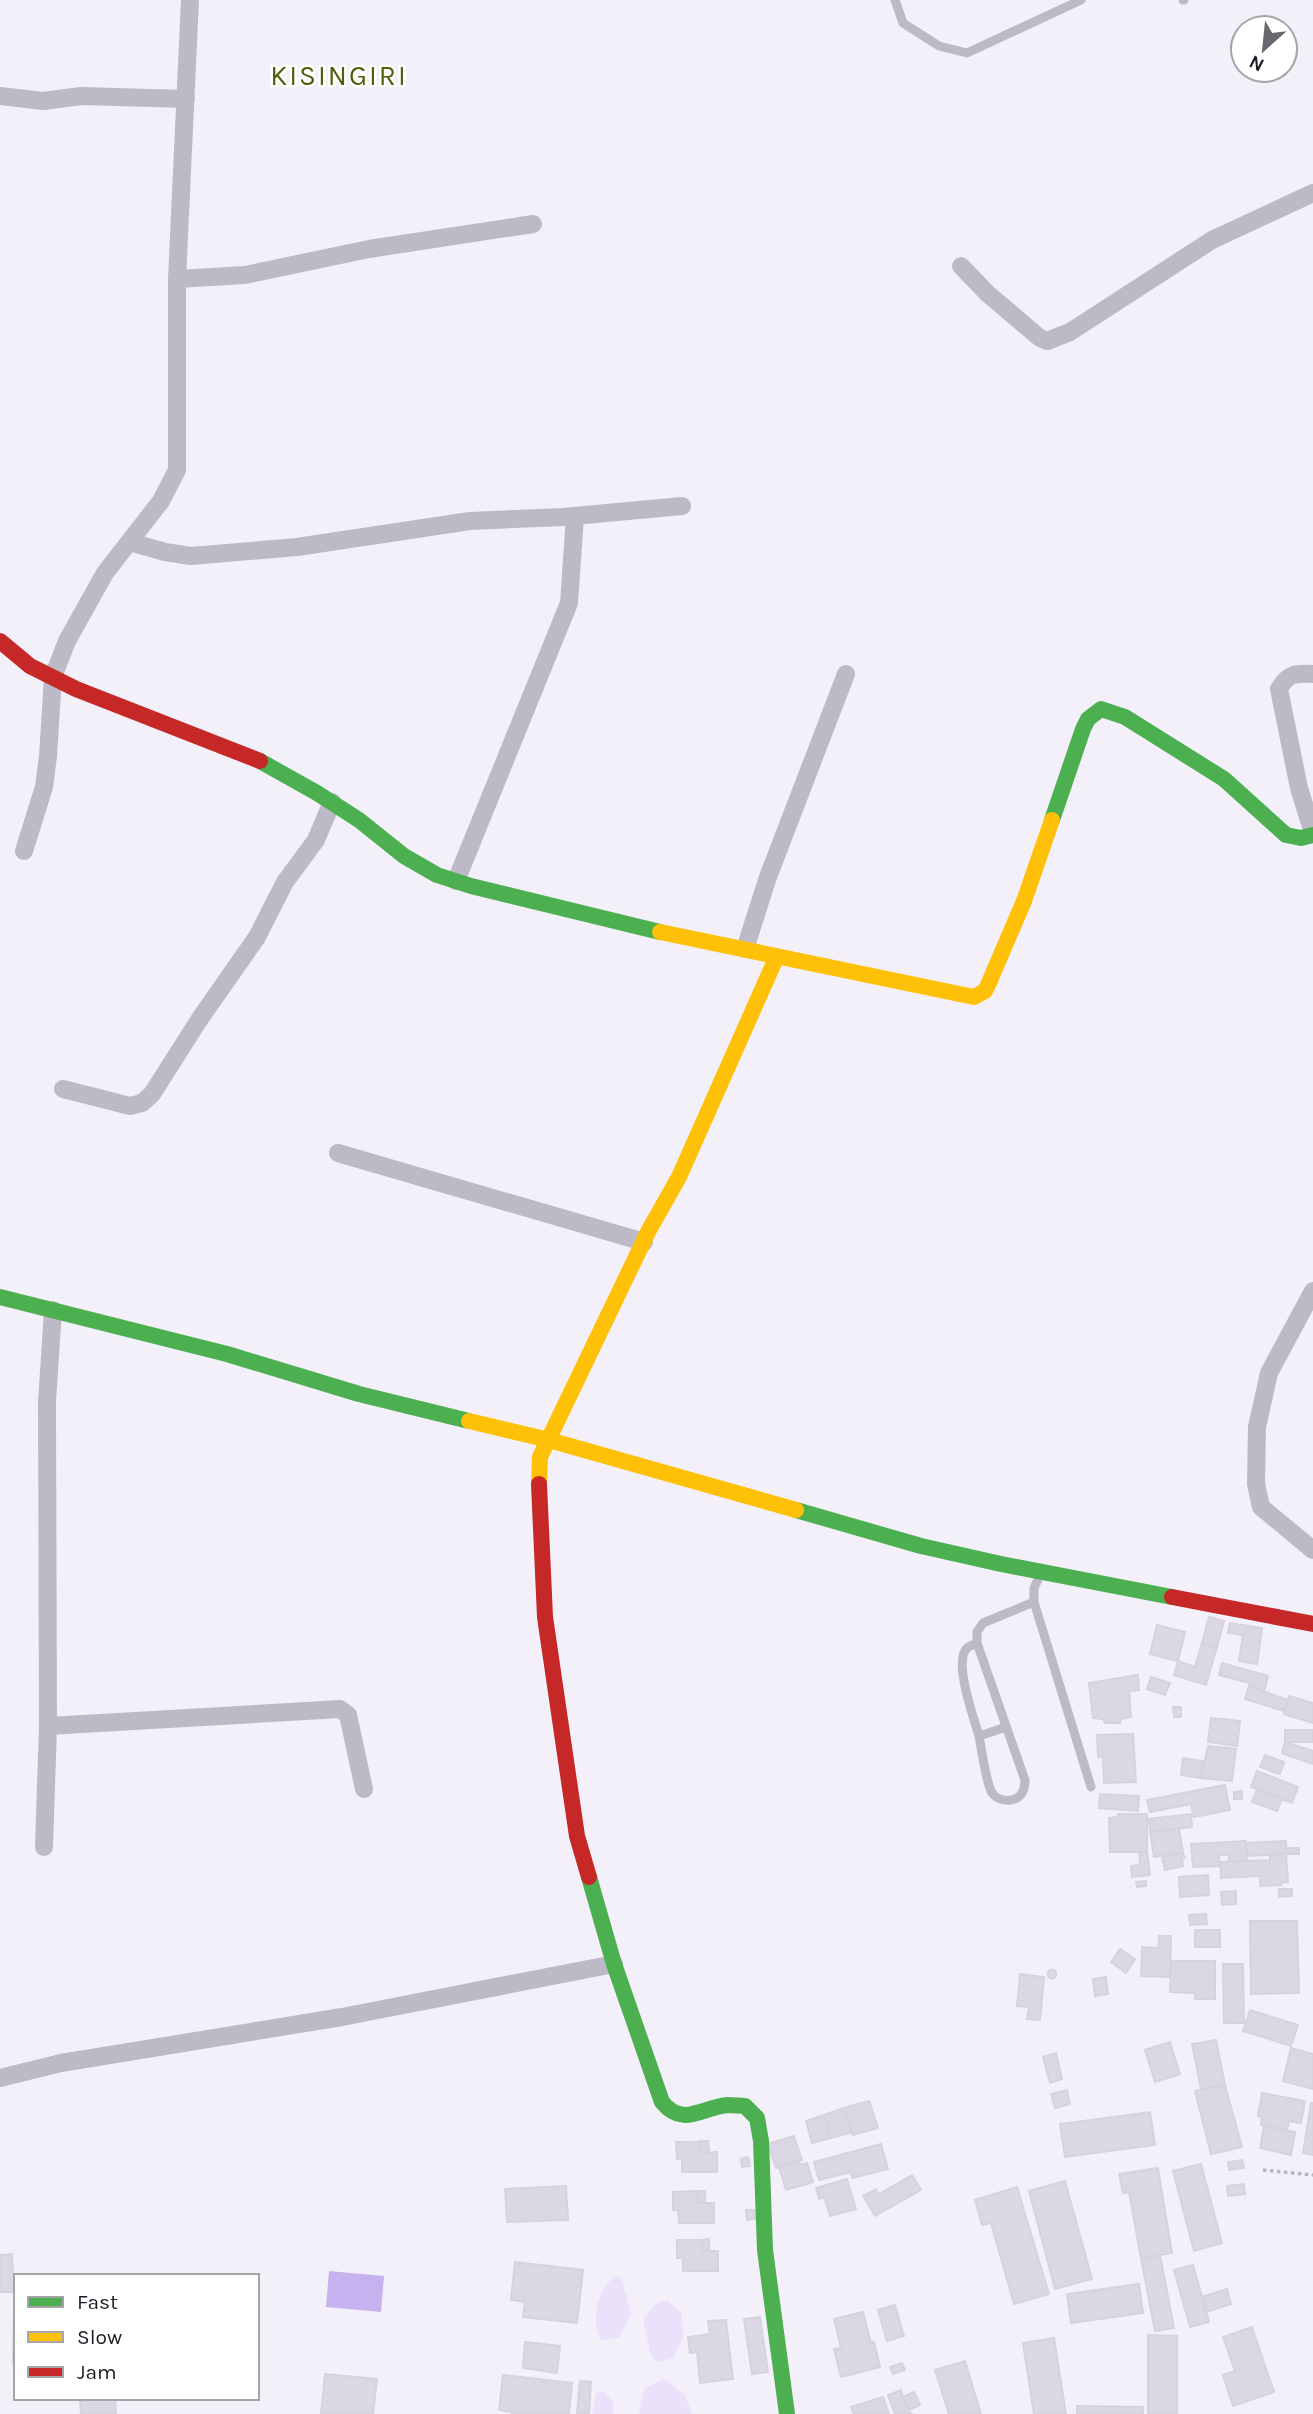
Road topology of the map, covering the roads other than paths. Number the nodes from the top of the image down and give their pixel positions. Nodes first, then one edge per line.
1 (190, 0) edge
2 (895, 0) edge
3 (1081, 0) edge
4 (0, 96) edge
5 (186, 99) junction
6 (1313, 193) edge
7 (533, 224) dead end
8 (961, 265) dead end
9 (177, 279) junction
10 (682, 506) dead end
11 (575, 516) junction
12 (130, 542) junction
13 (0, 641) edge
14 (846, 674) dead end
15 (1313, 674) edge
16 (53, 677) junction
17 (332, 802) junction
18 (1313, 834) edge
19 (24, 851) dead end
20 (456, 881) junction
21 (745, 949) junction
22 (777, 956) junction
23 (64, 1090) dead end
24 (338, 1153) dead end
25 (644, 1242) junction
26 (1313, 1291) edge
27 (0, 1297) edge
28 (53, 1310) junction
29 (549, 1440) junction
30 (1313, 1550) edge
31 (1041, 1572) junction
32 (1034, 1602) junction
33 (1313, 1624) edge
34 (976, 1643) junction
35 (48, 1726) junction
36 (1006, 1727) junction
37 (979, 1735) junction
38 (1091, 1787) dead end
39 (364, 1789) dead end
40 (44, 1847) dead end
41 (614, 1965) junction
42 (0, 2078) edge
43 (787, 2414) edge

1 - 5 street
2 - 3 lane
4 - 5 street
5 - 9 street
6 - 8 street
7 - 9 street
9 - 12 street
10 - 11 street
11 - 12 street
11 - 20 street
12 - 16 street
13 - 16 street
14 - 21 street
15 - 18 street
16 - 17 street
16 - 19 street
17 - 20 street
17 - 23 street
18 - 22 street
20 - 21 street
21 - 22 street
22 - 25 street
24 - 25 street
25 - 29 street
26 - 30 street
27 - 28 street
28 - 29 street
28 - 35 street
29 - 31 street
29 - 41 street
31 - 32 lane
31 - 33 street
32 - 34 lane
32 - 38 lane
34 - 36 lane
34 - 37 lane
35 - 39 street
35 - 40 street
36 - 37 lane
36 - 37 lane
41 - 42 street
41 - 43 street

